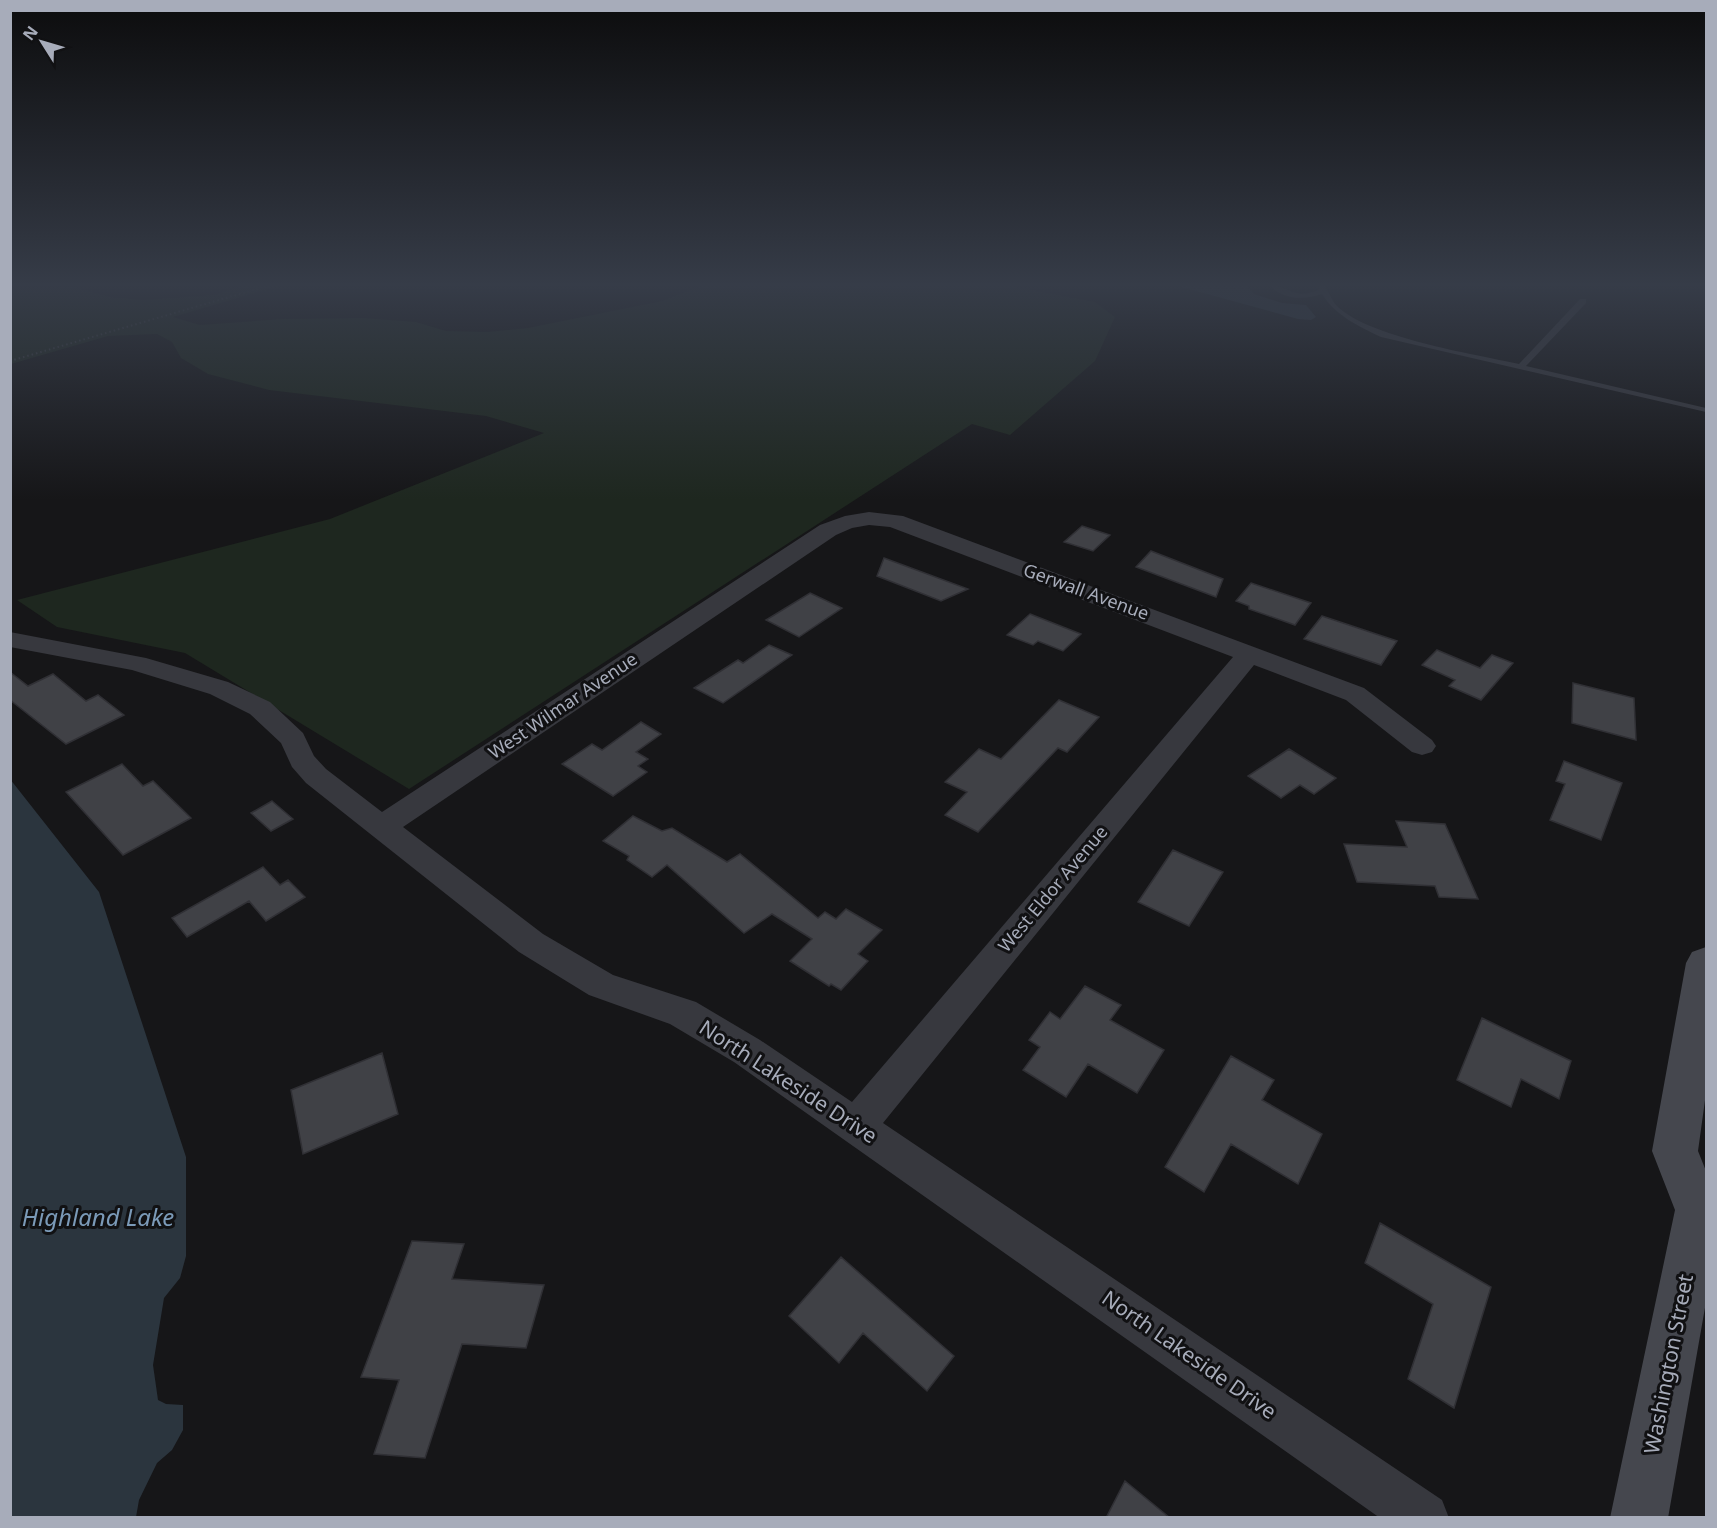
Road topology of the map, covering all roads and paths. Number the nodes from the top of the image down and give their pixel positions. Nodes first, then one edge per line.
1 (1483, 357) edge
2 (1529, 357) edge
3 (1521, 366) junction
4 (1707, 410) edge
5 (746, 584) joint
6 (10, 639) edge
7 (1250, 653) junction
8 (1422, 746) dead end
9 (381, 827) junction
10 (1707, 963) edge
11 (856, 1126) junction
12 (1703, 1206) edge
13 (1424, 1518) edge
14 (1639, 1518) edge

1 - 3 lane
2 - 3 lane
3 - 4 lane
5 - 7 street, Gerwall Avenue
5 - 9 street, West Wilmar Avenue
6 - 9 street, North Lakeside Drive
7 - 8 street, Gerwall Avenue
7 - 11 street, West Eldor Avenue
9 - 11 street, North Lakeside Drive
10 - 12 main road, Washington Street
11 - 13 street, North Lakeside Drive
12 - 14 main road, Washington Street

